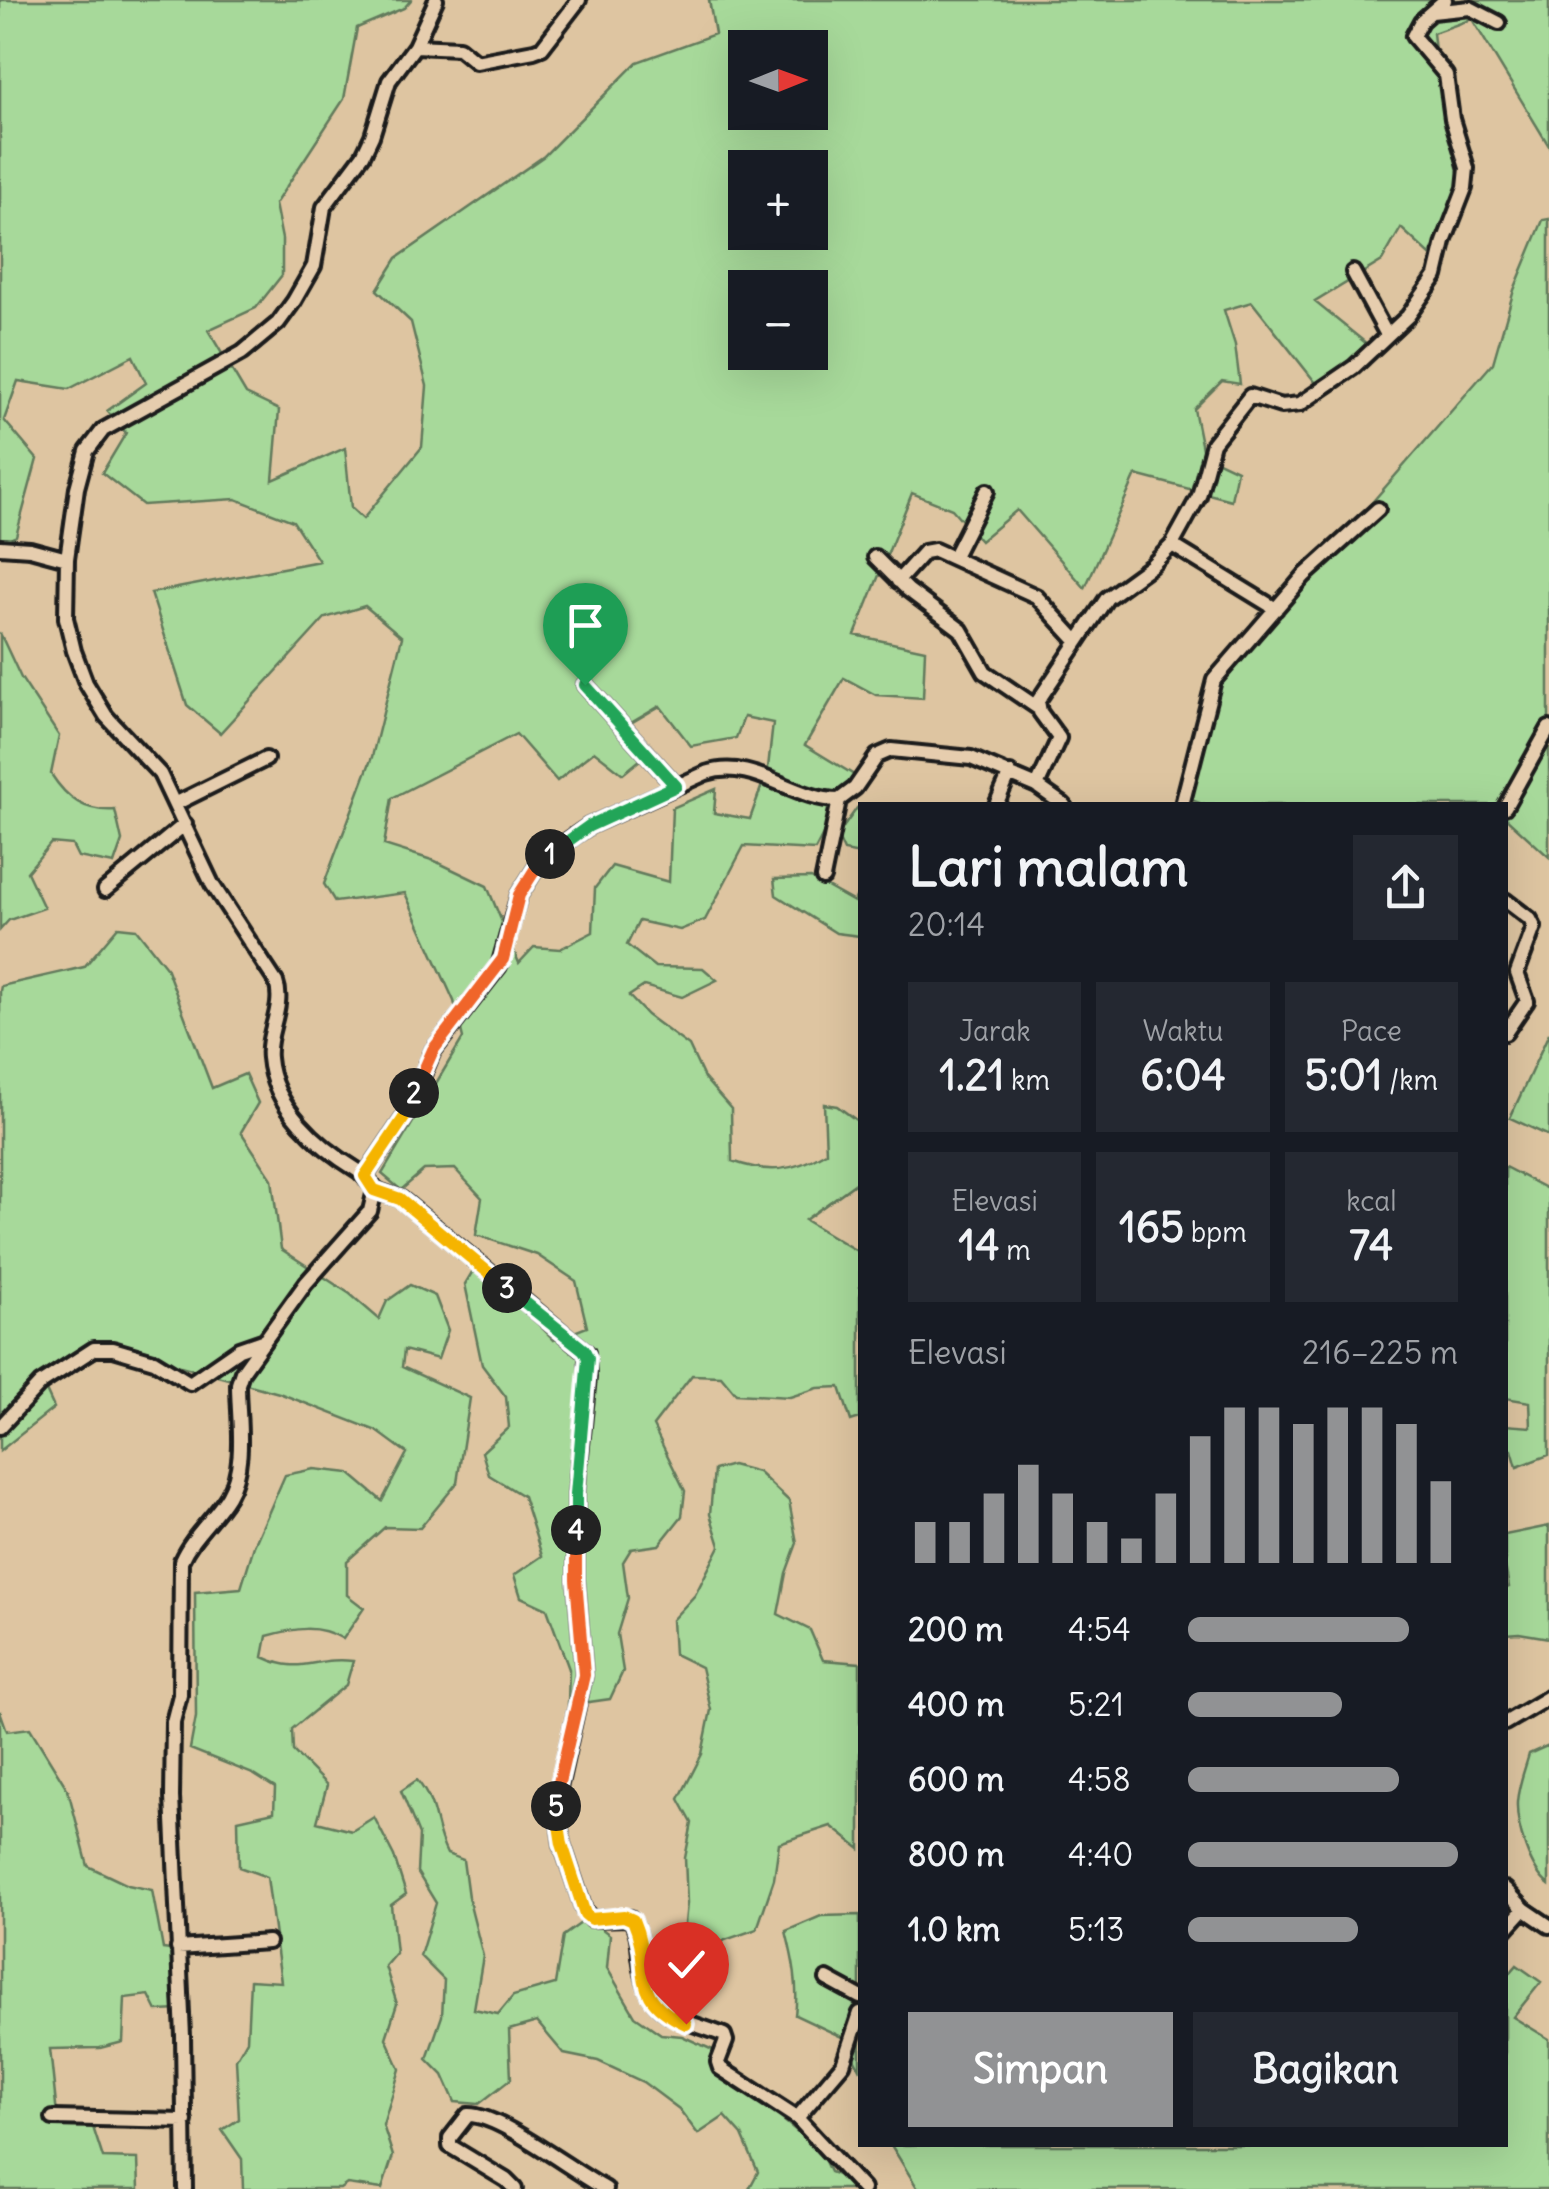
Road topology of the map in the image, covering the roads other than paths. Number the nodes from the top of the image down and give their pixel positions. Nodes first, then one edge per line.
1 (436, 0) edge
2 (579, 0) edge
3 (1445, 0) edge
4 (1429, 13) junction
5 (1499, 23) dead end
6 (415, 46) junction
7 (1353, 272) dead end
8 (1387, 336) junction
9 (987, 491) dead end
10 (1378, 510) dead end
11 (1172, 545) junction
12 (0, 546) edge
13 (875, 558) dead end
14 (953, 558) junction
15 (68, 559) junction
16 (898, 581) junction
17 (1276, 609) junction
18 (1077, 641) junction
19 (585, 685) dead end
20 (1038, 708) junction
21 (1549, 728) edge
22 (266, 759) dead end
23 (1010, 773) junction
24 (676, 786) junction
25 (1038, 786) junction
26 (839, 800) junction
27 (997, 802) edge
28 (1060, 802) edge
29 (1183, 802) edge
30 (177, 803) junction
31 (1508, 803) edge
32 (184, 824) junction
33 (823, 878) dead end
34 (105, 890) dead end
35 (1508, 902) edge
36 (1508, 1029) edge
37 (365, 1176) junction
38 (374, 1190) junction
39 (262, 1341) junction
40 (0, 1428) edge
41 (1549, 1697) edge
42 (1508, 1721) edge
43 (1508, 1892) edge
44 (1524, 1909) junction
45 (1549, 1926) edge
46 (1508, 1927) edge
47 (268, 1942) dead end
48 (178, 1948) junction
49 (827, 1979) dead end
50 (858, 1996) edge
51 (858, 2020) edge
52 (54, 2118) dead end
53 (797, 2118) junction
54 (185, 2121) junction
55 (185, 2189) edge
56 (515, 2189) edge
57 (606, 2189) edge
58 (863, 2189) edge

1 - 6 street
2 - 6 street
3 - 4 street
4 - 5 street
4 - 8 street
6 - 15 street
7 - 8 street
8 - 11 street
9 - 14 street
10 - 17 street
11 - 17 street
11 - 18 street
12 - 15 street
13 - 16 street
14 - 16 street
14 - 18 street
15 - 30 street
16 - 20 street
17 - 29 street
18 - 20 street
19 - 24 street
20 - 25 street
21 - 31 street
22 - 30 street
23 - 25 street
23 - 26 street
23 - 27 street
24 - 26 street
24 - 37 street
25 - 28 street
26 - 33 street
30 - 32 street
32 - 34 street
32 - 37 street
35 - 36 street
37 - 38 street
38 - 39 street
38 - 53 street
39 - 40 street
39 - 48 street
41 - 42 street
43 - 44 street
44 - 45 street
44 - 46 street
47 - 48 street
48 - 54 street
49 - 50 street
51 - 53 street
52 - 54 street
53 - 58 street
54 - 55 street
56 - 57 street

